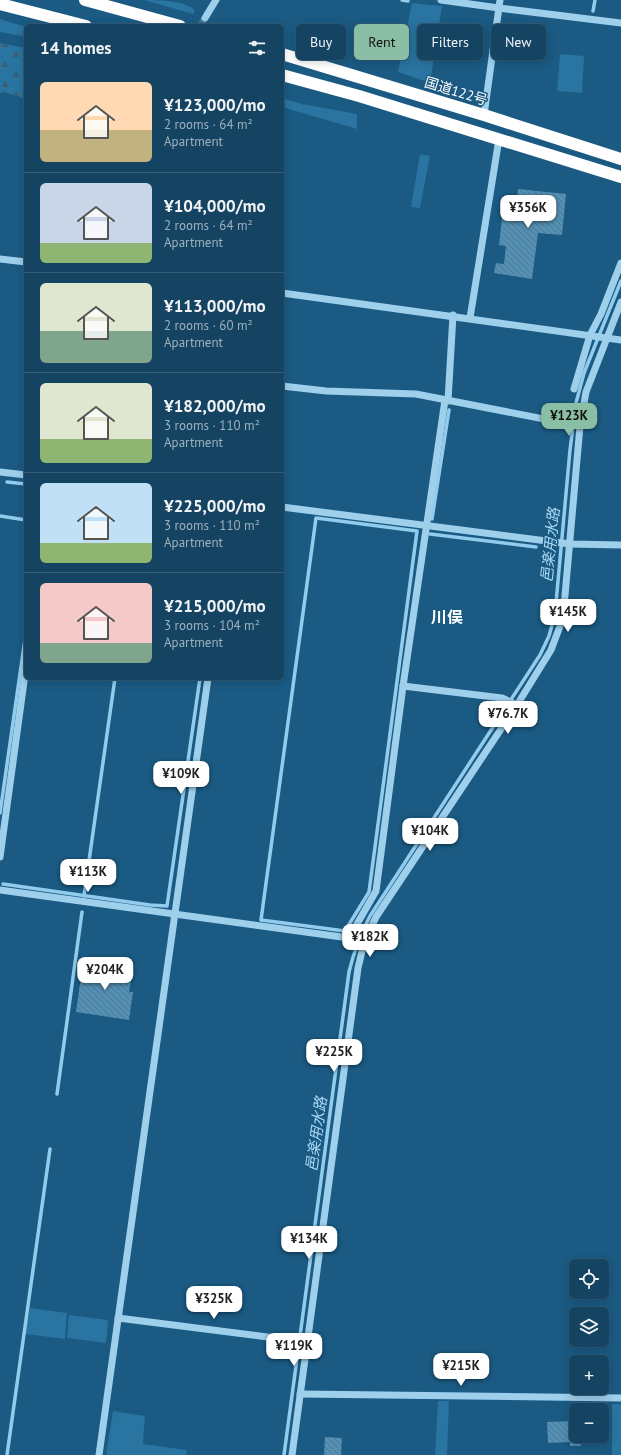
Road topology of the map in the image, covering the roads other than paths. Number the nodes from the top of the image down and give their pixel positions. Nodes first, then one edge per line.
1 (85, 0) edge
2 (216, 0) edge
3 (441, 0) edge
4 (500, 0) edge
5 (0, 4) edge
6 (499, 8) junction
7 (205, 18) tunnel mouth
8 (621, 23) edge
9 (78, 24) edge
10 (173, 24) edge
11 (284, 55) edge
12 (284, 76) edge
13 (484, 115) junction
14 (499, 139) junction
15 (621, 159) edge
16 (621, 177) edge
17 (0, 259) edge
18 (24, 262) edge
19 (621, 263) edge
20 (284, 293) edge
21 (621, 302) edge
22 (619, 313) edge
23 (453, 315) junction
24 (470, 318) junction
25 (590, 335) junction
26 (606, 338) junction
27 (621, 340) edge
28 (284, 386) edge
29 (574, 389) dead end
30 (446, 401) junction
31 (580, 426) junction
32 (0, 472) edge
33 (24, 475) edge
34 (284, 507) edge
35 (426, 525) junction
36 (570, 544) junction
37 (621, 545) edge
38 (24, 680) edge
39 (208, 680) edge
40 (403, 686) junction
41 (517, 705) junction
42 (0, 857) edge
43 (0, 890) edge
44 (174, 914) junction
45 (349, 938) junction
46 (364, 943) junction
47 (118, 1318) junction
48 (307, 1342) junction
49 (300, 1394) junction
50 (621, 1398) edge
51 (99, 1455) edge
52 (292, 1455) edge

1 - 10 highway
2 - 7 street
3 - 6 street
4 - 6 street
5 - 9 highway
6 - 8 street
6 - 13 street
11 - 13 highway, 国道122号
12 - 14 highway
13 - 15 highway, 国道122号
14 - 16 highway
14 - 24 street
17 - 18 street
19 - 25 street
20 - 23 street
21 - 22 street
22 - 26 street
23 - 24 street
23 - 30 street
24 - 25 street
25 - 26 street
25 - 29 street
26 - 27 street
26 - 31 street
28 - 30 street
30 - 31 street
30 - 35 street
31 - 36 street
32 - 33 street
34 - 35 street
35 - 36 street
35 - 40 street
36 - 37 street
36 - 41 street
38 - 42 street
39 - 44 street
40 - 41 street
40 - 45 street
41 - 46 street
43 - 44 street
44 - 45 street
44 - 47 street
45 - 46 street
46 - 48 street
47 - 48 street
47 - 51 street
48 - 49 street
49 - 50 street
49 - 52 street

